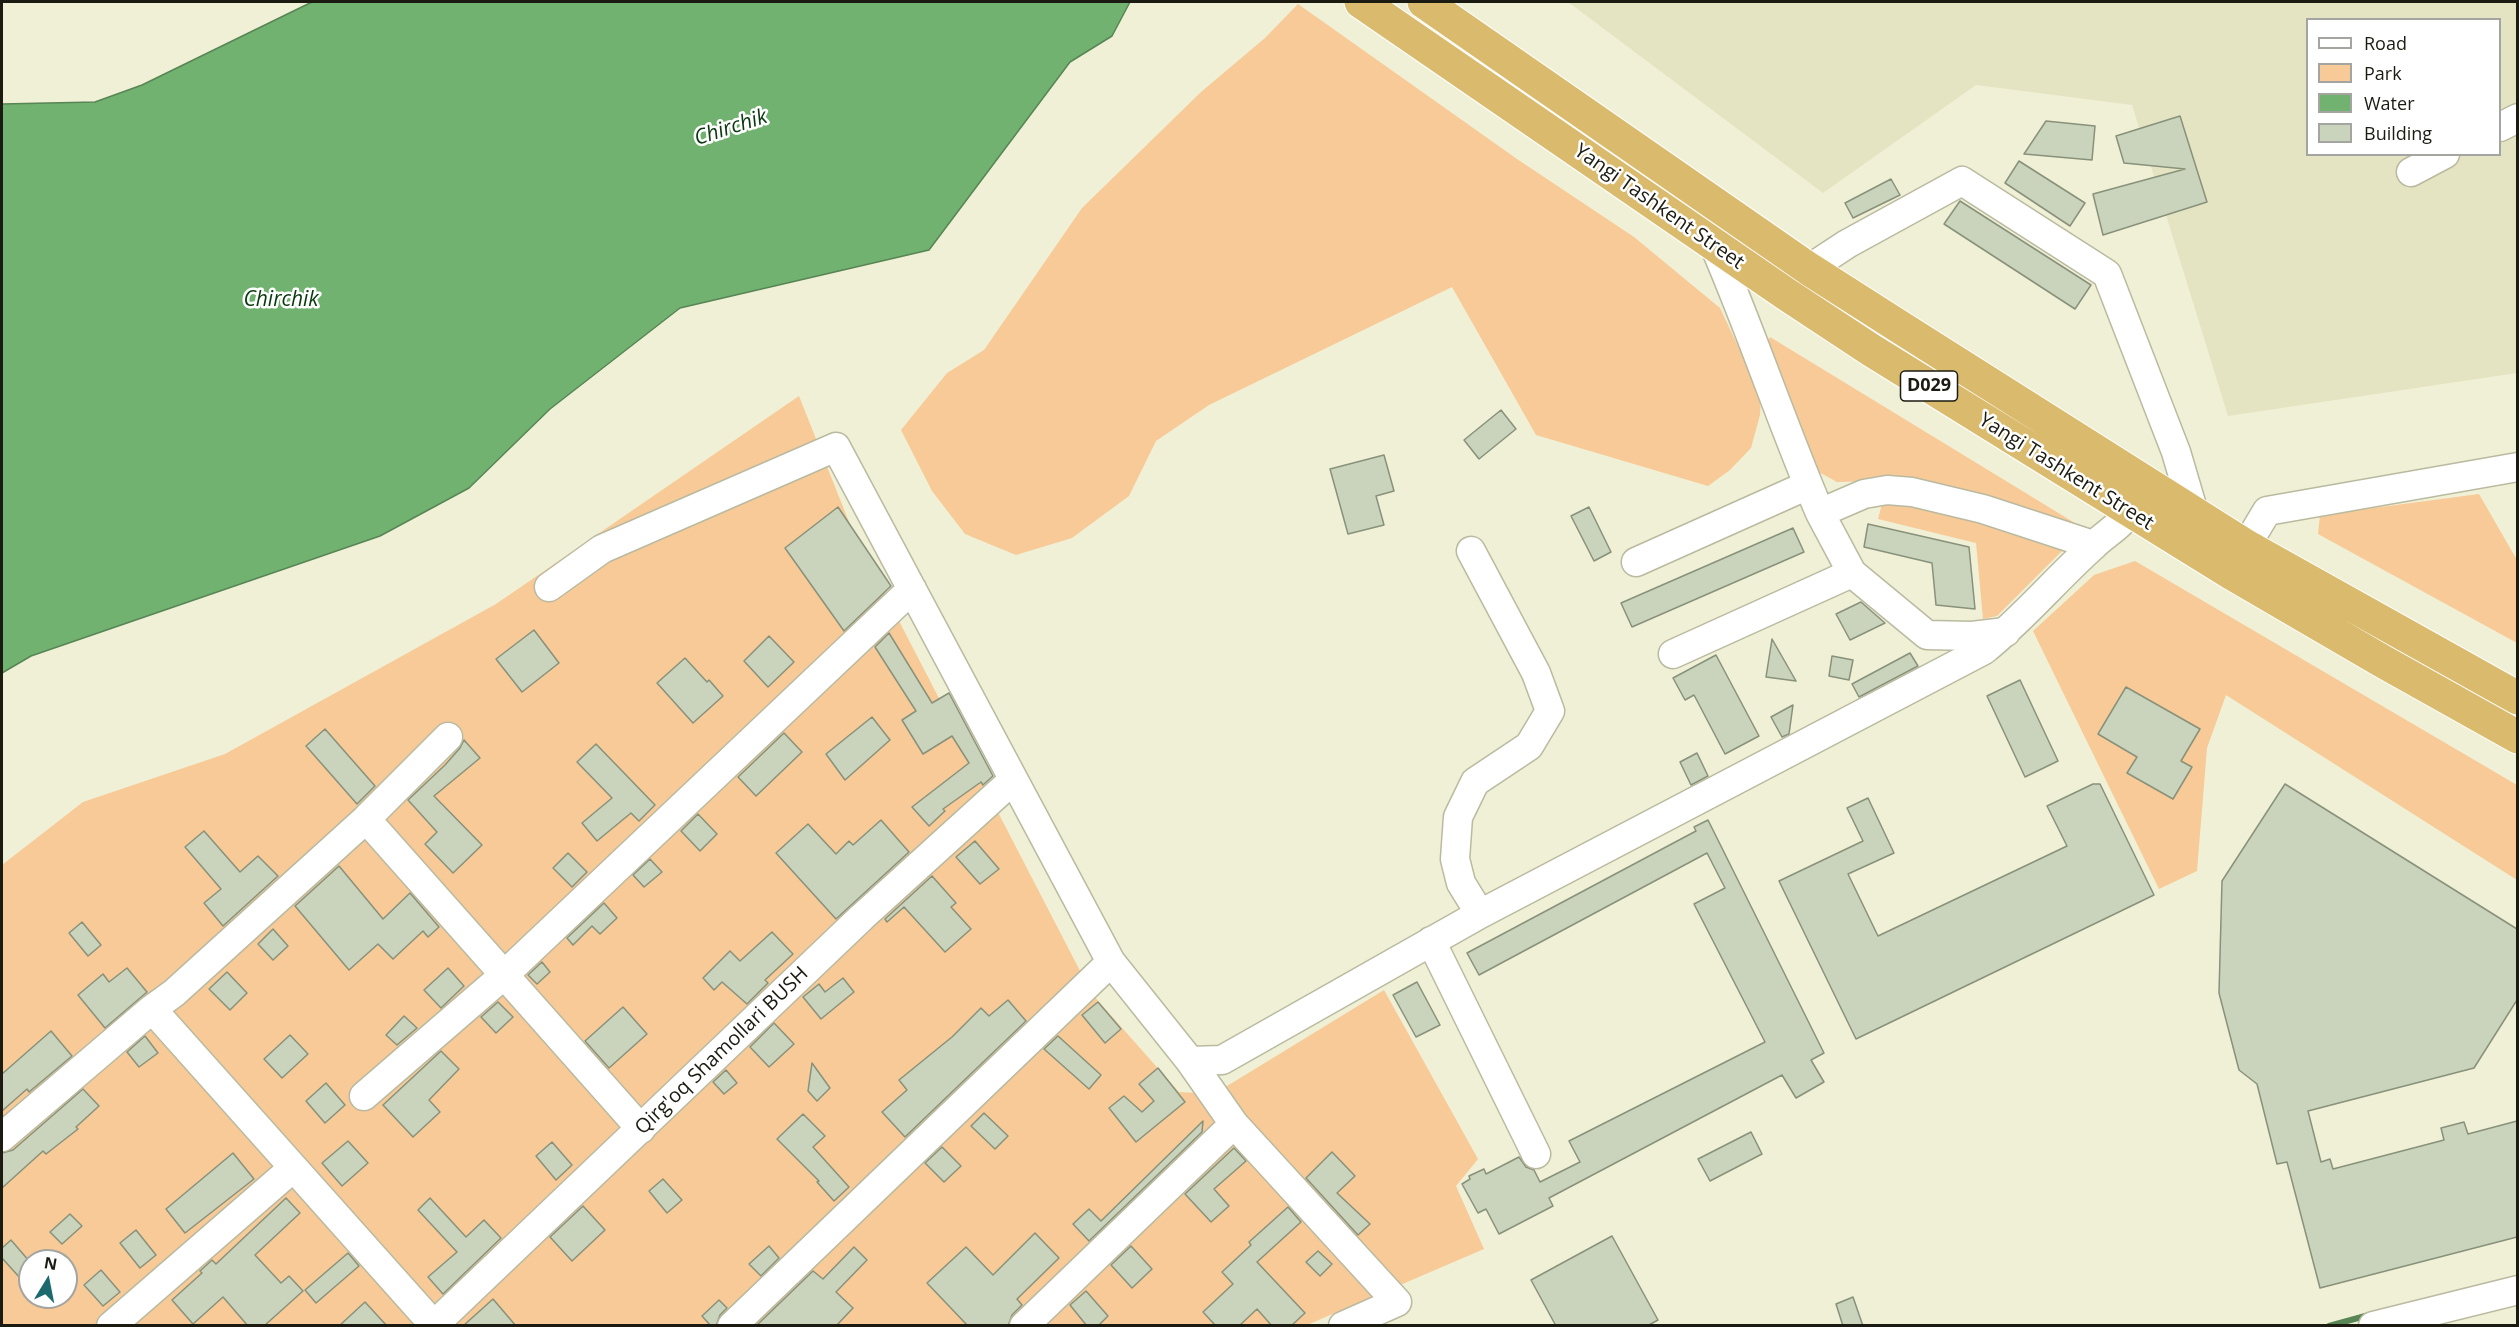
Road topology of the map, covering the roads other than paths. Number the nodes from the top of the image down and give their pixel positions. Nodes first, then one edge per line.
1 (1361, 2) edge
2 (1424, 2) edge
3 (2517, 118) edge
4 (2501, 126) edge
5 (2441, 156) edge
6 (2411, 172) dead end
7 (1714, 245) junction
8 (1809, 269) junction
9 (2517, 467) edge
10 (1808, 485) junction
11 (2130, 511) junction
12 (1820, 513) junction
13 (2194, 513) junction
14 (2093, 545) junction
15 (2247, 546) junction
16 (1471, 551) dead end
17 (1636, 561) dead end
18 (1852, 573) junction
19 (549, 587) dead end
20 (912, 589) junction
21 (2006, 632) junction
22 (1673, 654) dead end
23 (2517, 698) edge
24 (448, 736) dead end
25 (2517, 737) edge
26 (1013, 780) junction
27 (366, 819) junction
28 (1480, 914) junction
29 (1431, 941) junction
30 (1110, 962) junction
31 (504, 975) junction
32 (152, 1009) junction
33 (1190, 1061) junction
34 (364, 1096) dead end
35 (1234, 1124) junction
36 (641, 1129) junction
37 (2, 1137) edge
38 (1536, 1154) dead end
39 (293, 1168) junction
40 (2517, 1290) edge
41 (434, 1325) edge
42 (111, 1326) edge
43 (732, 1326) edge
44 (1024, 1326) edge
45 (1343, 1326) edge
46 (2373, 1326) edge

1 - 7 highway, Yangi Tashkent Street / D029
2 - 8 highway, Yangi Tashkent Street / D029
3 - 4 street
5 - 6 street
7 - 10 street
7 - 11 highway, Yangi Tashkent Street / D029
8 - 13 highway, Yangi Tashkent Street / D029
8 - 13 street
9 - 15 street
10 - 12 street
10 - 17 street
11 - 14 street
11 - 25 highway, Yangi Tashkent Street / D029
12 - 14 street
12 - 18 street
13 - 15 highway, Yangi Tashkent Street / D029
14 - 21 street
15 - 23 highway, Yangi Tashkent Street / D029
16 - 28 street
18 - 21 street
18 - 22 street
19 - 20 street
20 - 26 street
20 - 31 street
21 - 28 street
24 - 27 street
26 - 30 street
26 - 36 street, Qirg'oq Shamollari BUSH
27 - 31 street
27 - 32 street
28 - 29 street
29 - 33 street
29 - 38 street
30 - 33 street
30 - 43 street
31 - 34 street
31 - 36 street
32 - 37 street
32 - 39 street
33 - 35 street
35 - 44 street
35 - 45 street
36 - 41 street, Qirg'oq Shamollari BUSH
39 - 41 street
39 - 42 street
40 - 46 street

